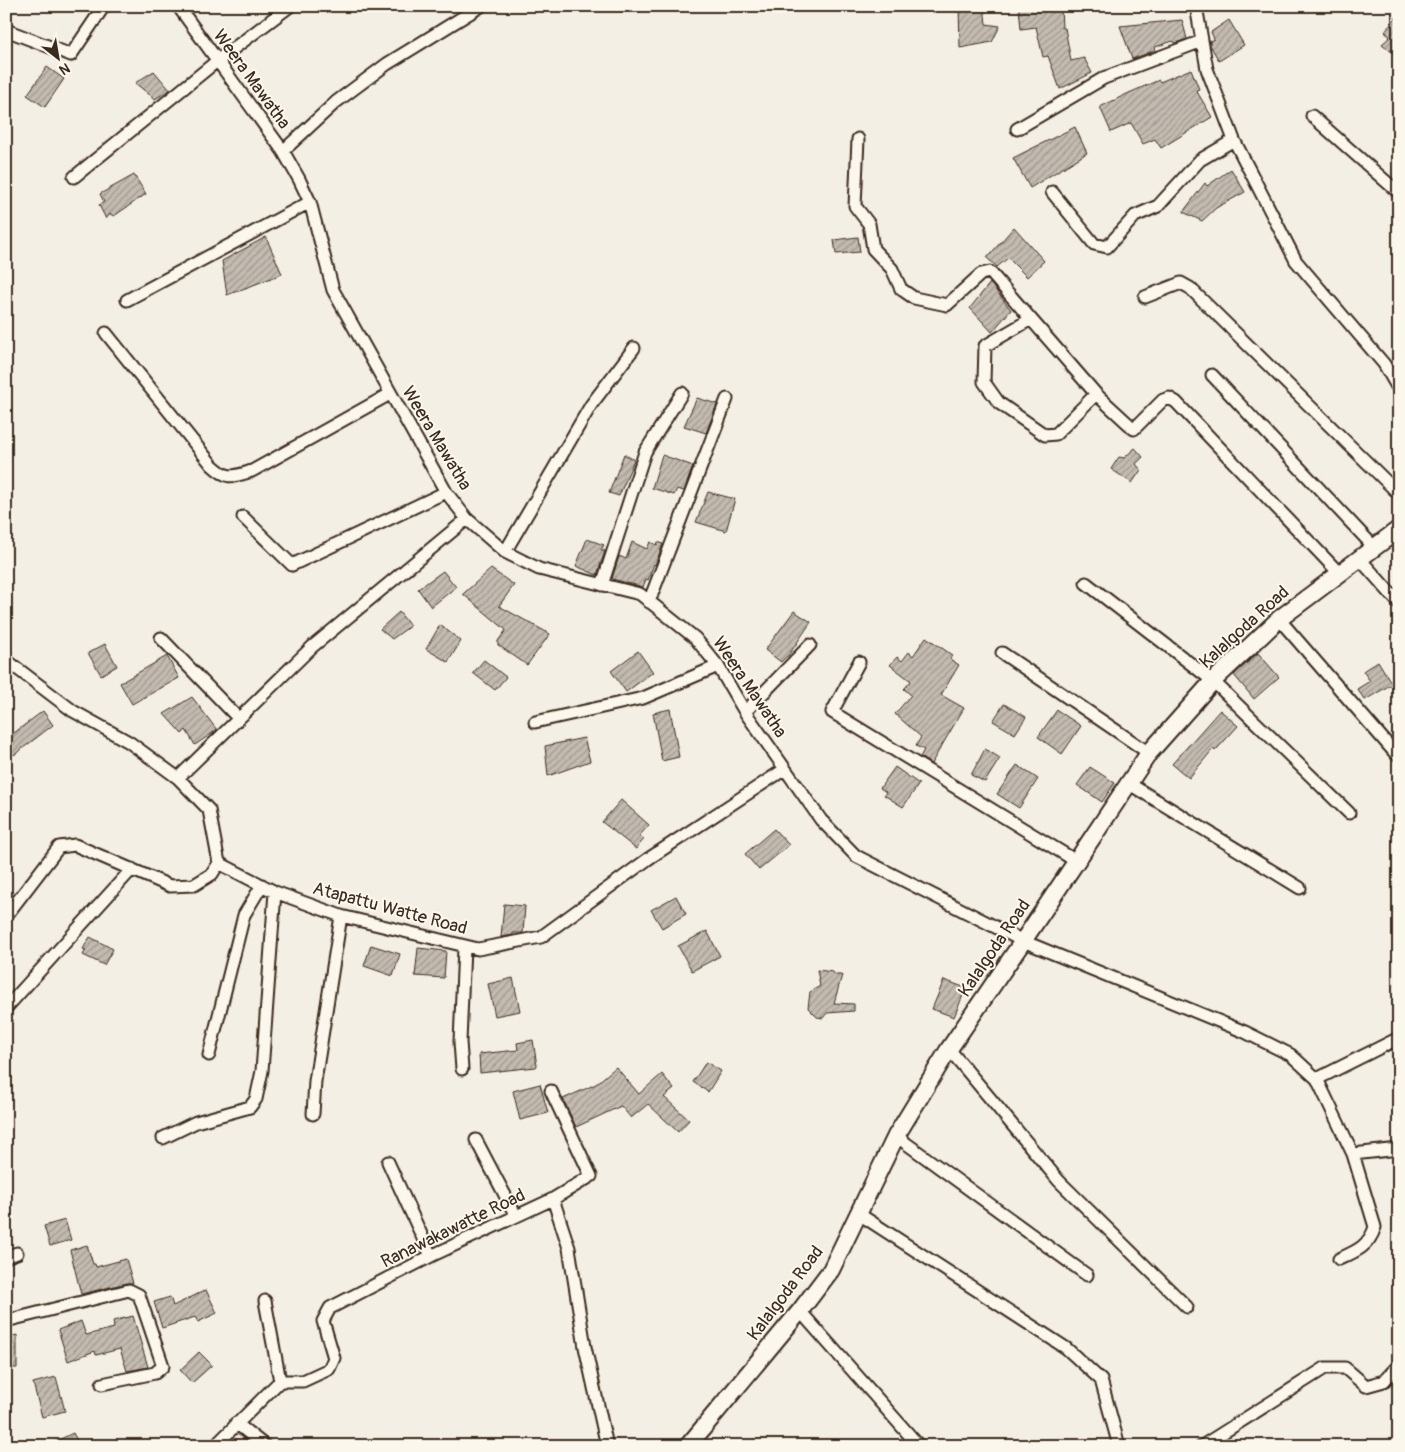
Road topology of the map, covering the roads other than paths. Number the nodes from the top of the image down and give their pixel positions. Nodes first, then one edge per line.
1 (104, 6) edge
2 (178, 6) edge
3 (290, 6) edge
4 (480, 6) edge
5 (1196, 6) edge
6 (6, 30) edge
7 (1202, 41) junction
8 (217, 61) junction
9 (1312, 116) dead end
10 (1016, 129) dead end
11 (858, 139) dead end
12 (1234, 140) junction
13 (284, 151) junction
14 (74, 177) dead end
15 (1052, 192) dead end
16 (1399, 193) edge
17 (310, 202) junction
18 (1145, 297) dead end
19 (127, 300) dead end
20 (1030, 319) junction
21 (106, 333) dead end
22 (634, 348) dead end
23 (1212, 376) dead end
24 (1399, 390) edge
25 (682, 393) dead end
26 (390, 394) junction
27 (1096, 394) junction
28 (727, 399) dead end
29 (446, 492) junction
30 (1399, 494) edge
31 (243, 517) dead end
32 (467, 519) junction
33 (1399, 529) edge
34 (1374, 547) junction
35 (506, 552) junction
36 (1359, 558) junction
37 (1339, 573) junction
38 (1086, 583) dead end
39 (602, 585) junction
40 (649, 602) junction
41 (1399, 603) edge
42 (1279, 619) junction
43 (161, 638) dead end
44 (810, 645) dead end
45 (1002, 653) dead end
46 (6, 660) edge
47 (859, 662) dead end
48 (718, 666) junction
49 (1213, 681) junction
50 (745, 712) junction
51 (238, 718) junction
52 (535, 722) dead end
53 (1149, 753) junction
54 (1396, 754) dead end
55 (785, 769) junction
56 (178, 778) junction
57 (1128, 783) junction
58 (1350, 812) dead end
59 (1076, 861) junction
60 (219, 863) junction
61 (132, 870) junction
62 (262, 885) junction
63 (1300, 888) dead end
64 (275, 892) junction
65 (6, 916) edge
66 (341, 916) junction
67 (1023, 941) junction
68 (464, 947) junction
69 (6, 1008) edge
70 (1399, 1038) edge
71 (949, 1048) junction
72 (209, 1055) dead end
73 (462, 1069) dead end
74 (1317, 1080) junction
75 (551, 1091) dead end
76 (313, 1114) dead end
77 (896, 1136) junction
78 (163, 1138) dead end
79 (476, 1140) dead end
80 (1399, 1149) edge
81 (1353, 1154) junction
82 (388, 1162) dead end
83 (553, 1199) junction
84 (859, 1214) junction
85 (516, 1216) junction
86 (431, 1256) junction
87 (1339, 1259) dead end
88 (1087, 1275) dead end
89 (266, 1301) dead end
90 (1186, 1307) dead end
91 (800, 1311) junction
92 (6, 1321) edge
93 (1399, 1365) edge
94 (280, 1380) junction
95 (102, 1384) dead end
96 (236, 1423) junction
97 (215, 1446) edge
98 (264, 1446) edge
99 (607, 1446) edge
100 (688, 1446) edge
101 (918, 1446) edge
102 (1119, 1446) edge
103 (1202, 1446) edge

1 - 6 street
2 - 8 street, Weera Mawatha
3 - 8 street
4 - 13 street
5 - 7 street
7 - 10 street
7 - 12 street
8 - 13 street, Weera Mawatha
8 - 14 street
9 - 16 street
11 - 20 street
12 - 15 street
12 - 24 street
13 - 17 street, Weera Mawatha
17 - 19 street
17 - 26 street, Weera Mawatha
18 - 30 street
20 - 27 street
20 - 27 street
21 - 26 street
22 - 35 street
23 - 34 street
25 - 39 street
26 - 29 street, Weera Mawatha
27 - 37 street
28 - 40 street
29 - 31 street
29 - 32 street, Weera Mawatha
32 - 35 street, Weera Mawatha
32 - 51 street
33 - 34 street, Kalalgoda Road
34 - 36 street, Kalalgoda Road
35 - 39 street, Weera Mawatha
36 - 37 street, Kalalgoda Road
36 - 41 street
37 - 42 street, Kalalgoda Road
38 - 49 street
39 - 40 street, Weera Mawatha
40 - 48 street, Weera Mawatha
42 - 49 street, Kalalgoda Road
42 - 54 street
43 - 51 street
44 - 50 street
45 - 53 street
46 - 56 street
47 - 59 street
48 - 50 street, Weera Mawatha
48 - 52 street
49 - 53 street, Kalalgoda Road
49 - 58 street
50 - 55 street, Weera Mawatha
51 - 56 street
53 - 57 street, Kalalgoda Road
55 - 67 street, Weera Mawatha
55 - 68 street, Atapattu Watte Road
56 - 60 street
57 - 59 street, Kalalgoda Road
57 - 63 street
59 - 67 street, Kalalgoda Road
60 - 61 street
60 - 62 street, Atapattu Watte Road
61 - 65 street
61 - 69 street
62 - 64 street, Atapattu Watte Road
62 - 72 street
64 - 66 street, Atapattu Watte Road
64 - 78 street
66 - 68 street, Atapattu Watte Road
66 - 76 street
67 - 71 street, Kalalgoda Road
67 - 74 street, Weera Mawatha
68 - 73 street
70 - 74 street
71 - 77 street, Kalalgoda Road
71 - 90 street
74 - 81 street
75 - 83 street
77 - 84 street, Kalalgoda Road
77 - 88 street
79 - 85 street
80 - 81 street
81 - 87 street
82 - 86 street
83 - 85 street, Ranawakawatte Road
83 - 99 street, Ranawakawatte Road
84 - 91 street, Kalalgoda Road
84 - 102 street
85 - 86 street, Ranawakawatte Road
86 - 94 street, Ranawakawatte Road
89 - 94 street
91 - 100 street, Kalalgoda Road
91 - 101 street
92 - 95 street
93 - 103 street
94 - 96 street
96 - 97 street
96 - 98 street

